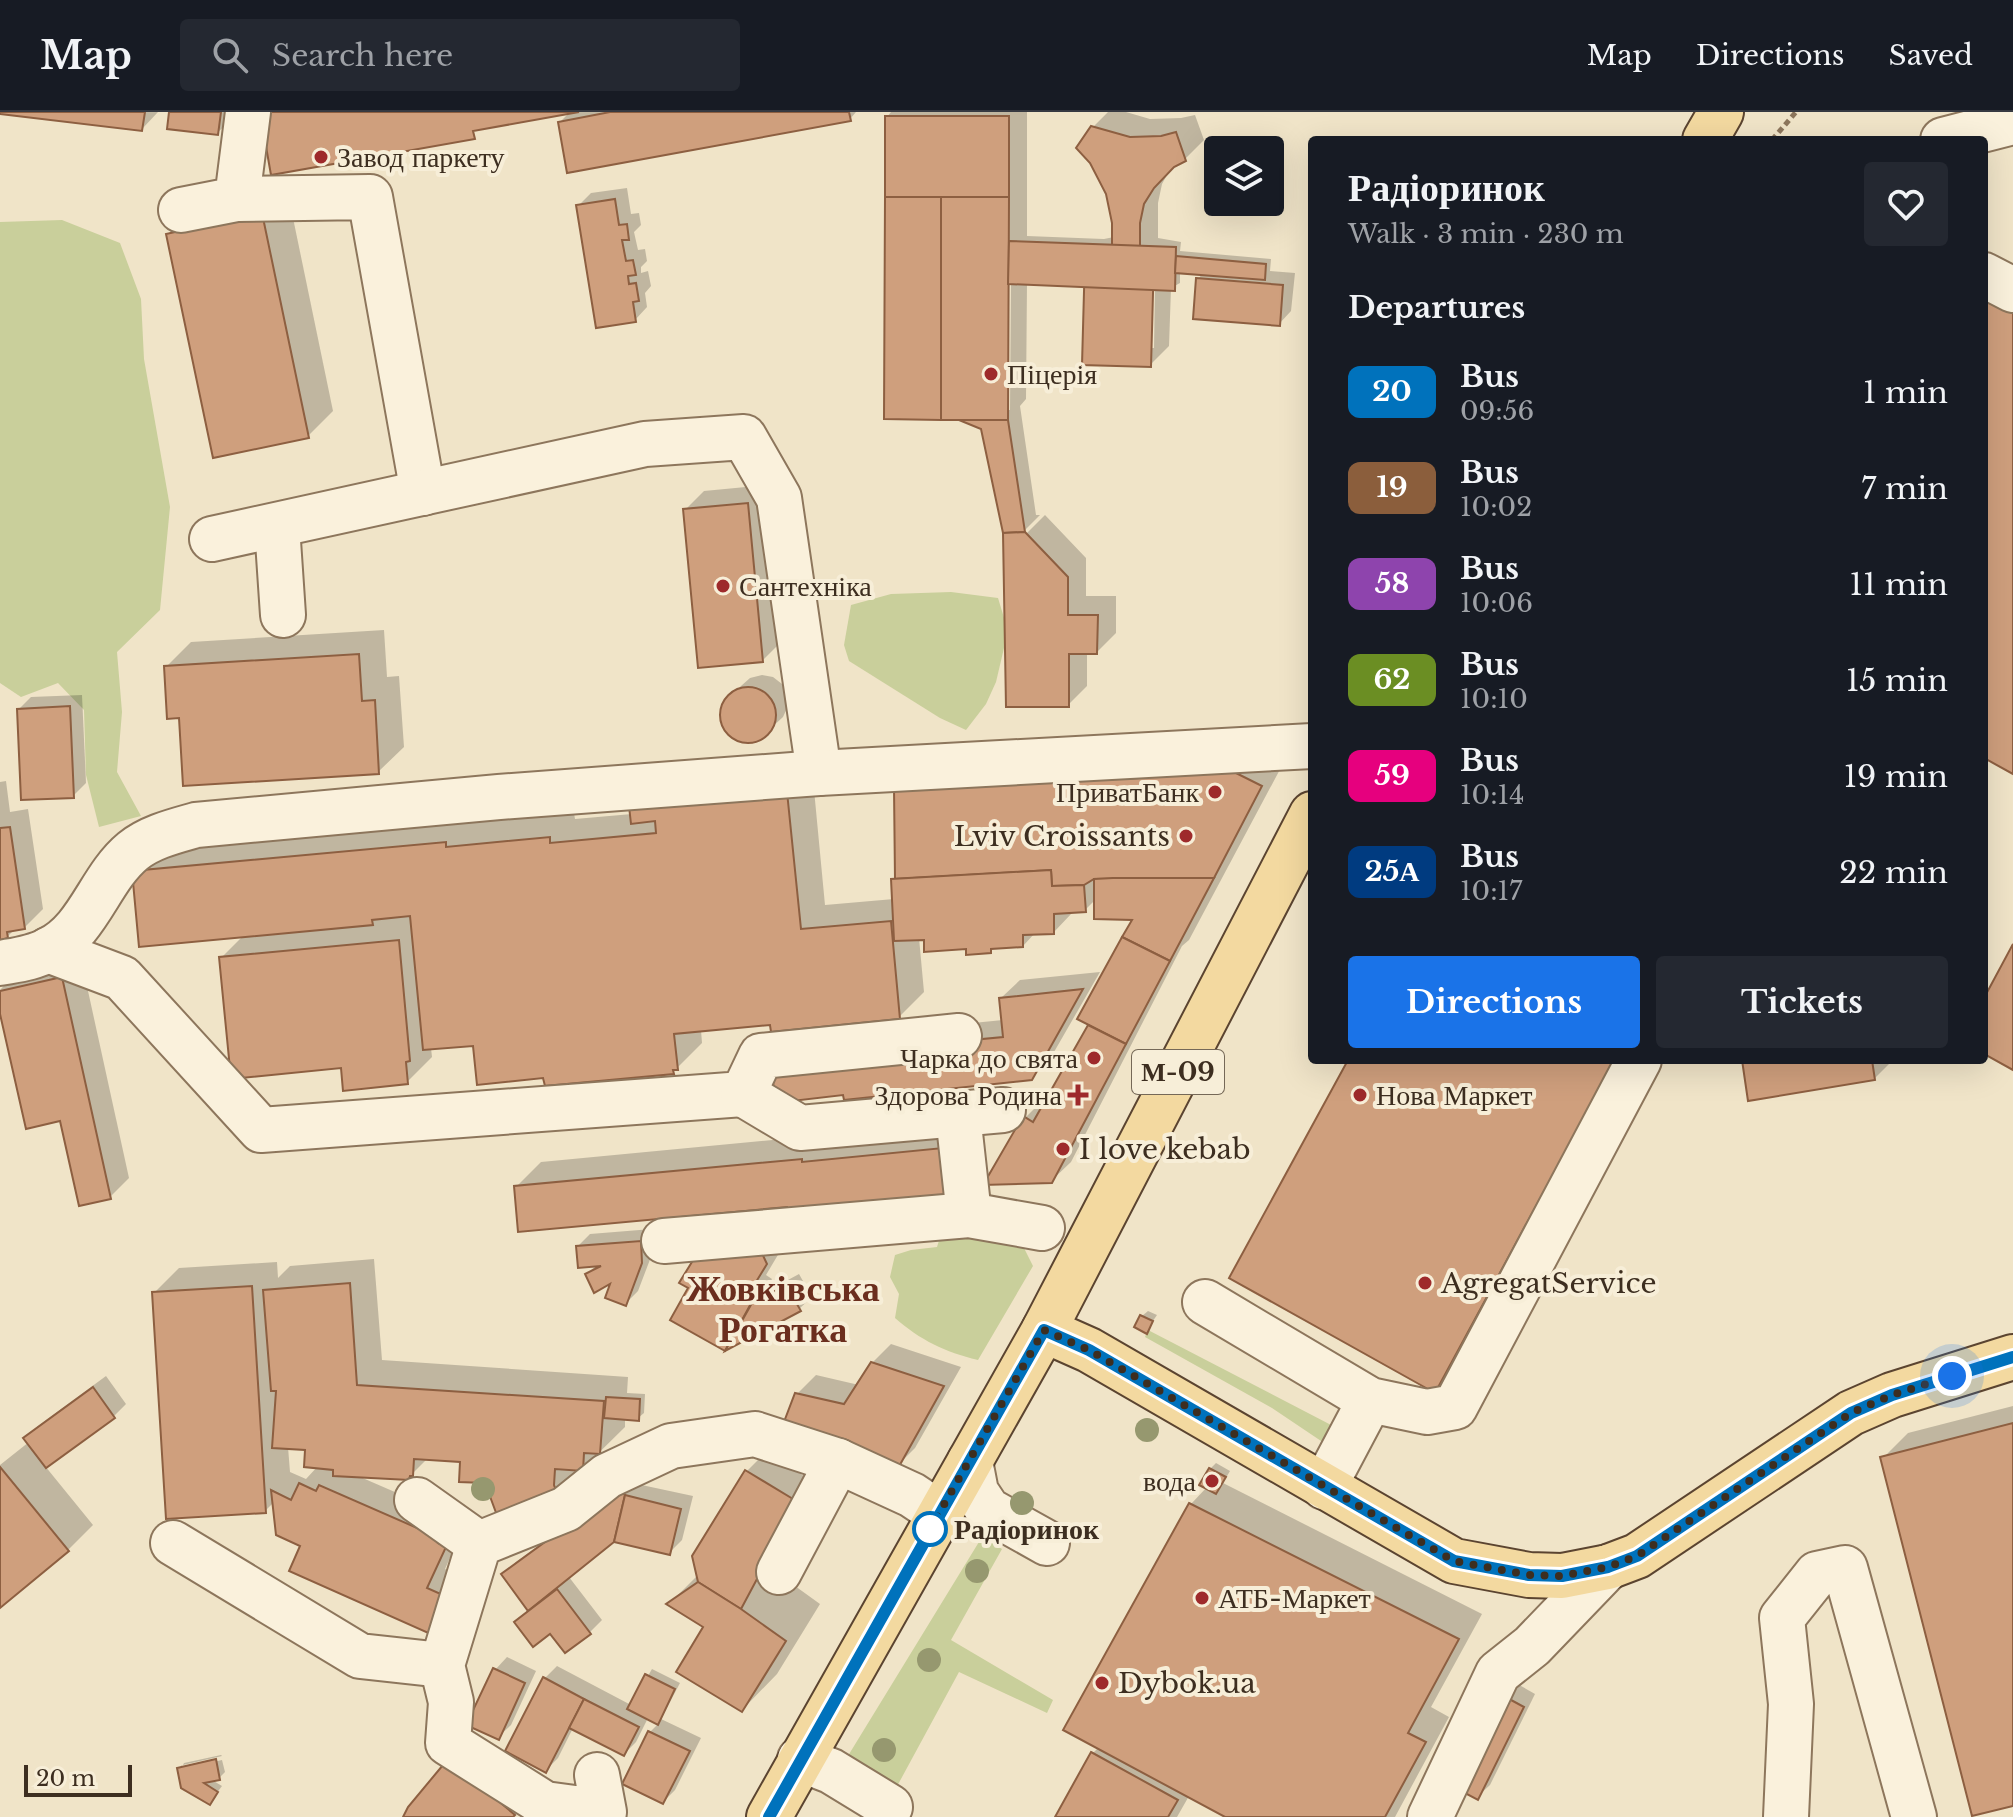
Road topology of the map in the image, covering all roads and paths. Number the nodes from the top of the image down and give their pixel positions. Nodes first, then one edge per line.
1 (248, 112) edge
2 (1721, 112) edge
3 (1796, 112) edge
4 (2013, 122) edge
5 (1707, 136) edge
6 (1775, 136) edge
7 (1959, 136) edge
8 (237, 199) junction
9 (181, 210) dead end
10 (1988, 277) edge
11 (2013, 290) edge
12 (423, 493) junction
13 (277, 526) junction
14 (212, 539) dead end
15 (283, 615) dead end
16 (1308, 746) edge
17 (819, 773) junction
18 (1308, 822) edge
19 (48, 950) junction
20 (0, 963) edge
21 (959, 1036) dead end
22 (1637, 1064) edge
23 (743, 1094) junction
24 (1003, 1110) dead end
25 (958, 1115) junction
26 (969, 1215) junction
27 (1042, 1228) dead end
28 (664, 1241) dead end
29 (1205, 1302) dead end
30 (1044, 1330) junction
31 (2013, 1357) edge
32 (1370, 1400) junction
33 (838, 1461) junction
34 (970, 1461) junction
35 (1324, 1487) junction
36 (417, 1500) dead end
37 (939, 1513) junction
38 (173, 1543) dead end
39 (1047, 1543) dead end
40 (479, 1544) junction
41 (1608, 1567) junction
42 (779, 1572) dead end
43 (442, 1665) junction
44 (800, 1759) junction
45 (597, 1775) dead end
46 (890, 1807) dead end
47 (769, 1817) edge
48 (1430, 1817) edge
49 (1786, 1817) edge
50 (1914, 1817) edge

1 - 8 lane
2 - 5 main road
3 - 6 path
4 - 7 lane
8 - 9 lane
8 - 12 lane
10 - 11 lane
12 - 13 lane
12 - 17 lane
13 - 14 lane
13 - 15 lane
16 - 17 lane
17 - 19 lane
18 - 30 main road, М-09
19 - 20 lane
19 - 23 lane
21 - 23 lane
22 - 32 lane
23 - 25 lane
24 - 25 lane
25 - 26 lane
26 - 27 lane
26 - 28 lane
29 - 32 lane
30 - 34 main road, М-09
30 - 35 main road
31 - 41 main road
32 - 35 lane
33 - 37 lane
33 - 40 lane
33 - 42 lane
34 - 37 main road, М-09
34 - 39 lane
35 - 41 main road
36 - 40 lane
37 - 44 main road, М-09
38 - 43 lane
40 - 43 lane
41 - 48 lane
43 - 45 lane
44 - 46 lane
44 - 47 main road, М-09
49 - 50 lane

